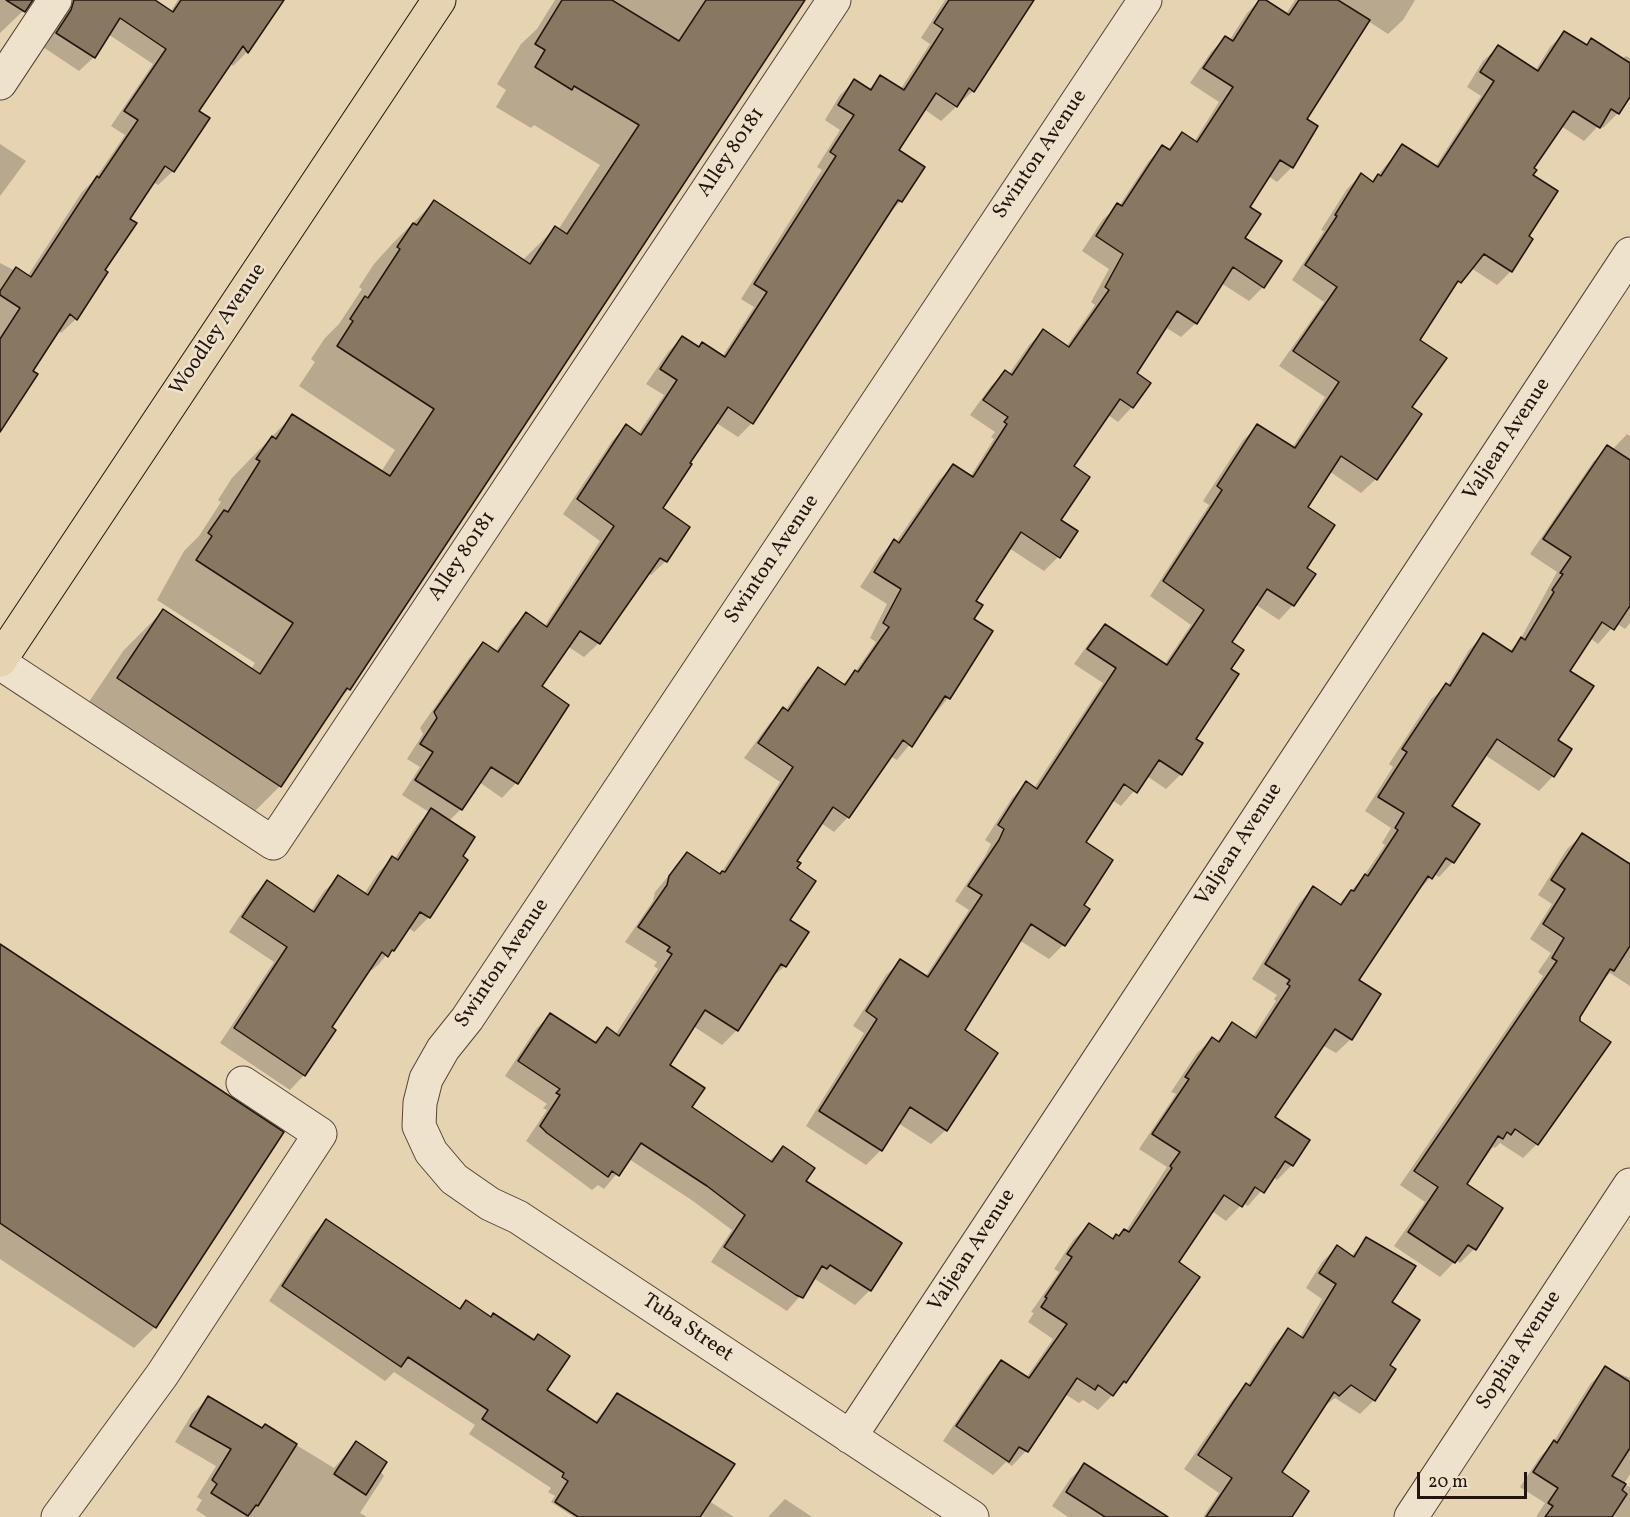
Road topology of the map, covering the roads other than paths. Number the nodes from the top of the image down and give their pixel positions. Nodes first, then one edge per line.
1 (55, 0) edge
2 (439, 0) edge
3 (834, 0) edge
4 (1145, 0) edge
5 (0, 83) edge
6 (1630, 254) edge
7 (0, 662) edge
8 (243, 1083) dead end
9 (419, 1126) joint
10 (1630, 1185) edge
11 (850, 1437) junction
12 (58, 1517) edge
13 (972, 1517) edge
14 (1411, 1517) edge

1 - 5 street
2 - 7 main road, Woodley Avenue
3 - 7 street, Alley 80181
4 - 9 street, Swinton Avenue
6 - 11 street, Valjean Avenue
8 - 12 street
9 - 11 street, Tuba Street
10 - 14 street, Sophia Avenue
11 - 13 street, Tuba Street

